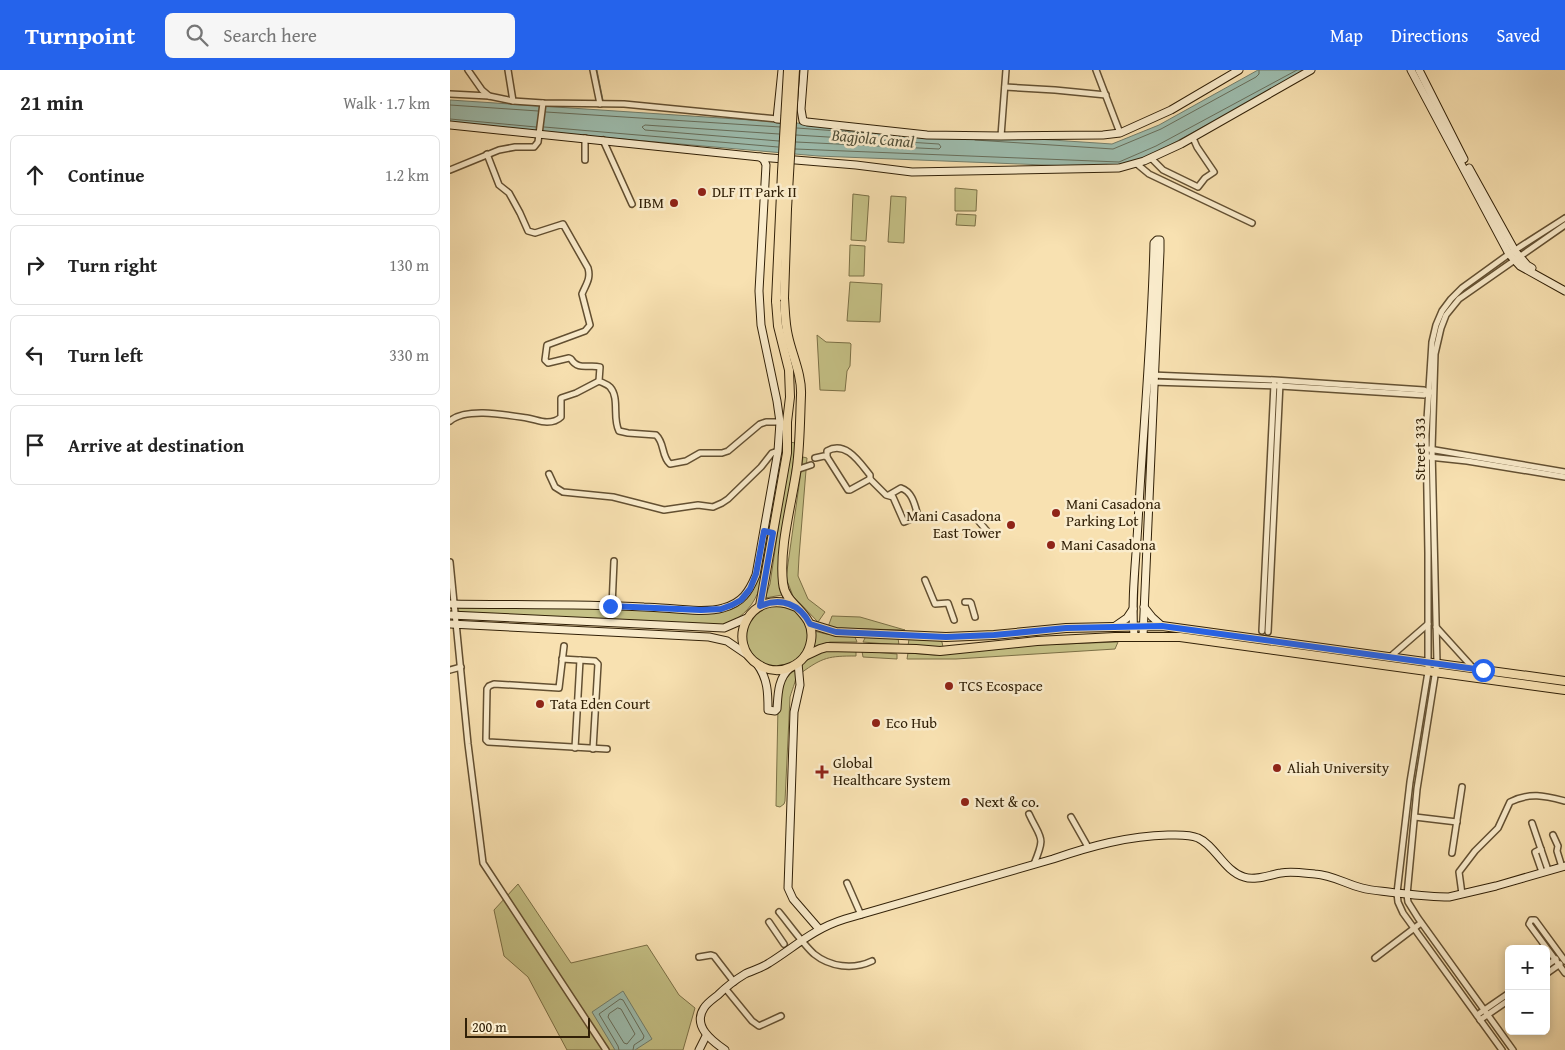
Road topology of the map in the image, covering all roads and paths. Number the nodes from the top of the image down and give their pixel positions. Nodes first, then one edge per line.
1 (468, 70) edge
2 (508, 70) edge
3 (593, 70) edge
4 (782, 70) edge
5 (788, 70) edge
6 (796, 70) edge
7 (804, 70) edge
8 (1006, 70) edge
9 (1096, 70) edge
10 (1239, 70) edge
11 (1311, 70) edge
12 (1412, 70) edge
13 (1419, 70) edge
14 (1005, 87) junction
15 (450, 94) edge
16 (1106, 95) junction
17 (488, 96) junction
18 (513, 101) junction
19 (543, 103) junction
20 (600, 104) junction
21 (777, 119) junction
22 (803, 121) junction
23 (450, 125) edge
24 (538, 133) junction
25 (1120, 133) junction
26 (1001, 136) junction
27 (584, 138) junction
28 (1193, 138) junction
29 (603, 140) junction
30 (487, 154) junction
31 (760, 157) junction
32 (1151, 158) junction
33 (585, 160) dead end
34 (1137, 164) junction
35 (450, 170) edge
36 (632, 204) dead end
37 (1565, 218) edge
38 (1252, 223) dead end
39 (1565, 224) edge
40 (1514, 256) junction
41 (1565, 285) edge
42 (1565, 290) edge
43 (780, 300) junction
44 (1152, 378) junction
45 (599, 381) junction
46 (1277, 383) junction
47 (1430, 390) junction
48 (450, 421) edge
49 (780, 422) junction
50 (1429, 449) junction
51 (778, 451) junction
52 (827, 457) junction
53 (1429, 457) junction
54 (815, 458) dead end
55 (811, 466) dead end
56 (796, 470) junction
57 (1565, 472) edge
58 (549, 474) dead end
59 (1565, 477) edge
60 (870, 479) junction
61 (889, 495) junction
62 (974, 517) dead end
63 (764, 531) junction
64 (987, 531) dead end
65 (773, 533) junction
66 (450, 562) edge
67 (614, 562) dead end
68 (925, 580) dead end
69 (965, 602) dead end
70 (452, 604) edge
71 (612, 606) junction
72 (760, 606) junction
73 (796, 607) junction
74 (1144, 607) junction
75 (1134, 608) junction
76 (453, 615) edge
77 (748, 618) junction
78 (975, 618) dead end
79 (954, 620) dead end
80 (453, 624) edge
81 (810, 624) junction
82 (1428, 624) junction
83 (1162, 626) junction
84 (1436, 626) junction
85 (1114, 627) junction
86 (1133, 627) junction
87 (1143, 627) junction
88 (1262, 631) dead end
89 (1268, 632) dead end
90 (1134, 636) junction
91 (1143, 636) junction
92 (564, 646) dead end
93 (749, 656) junction
94 (805, 656) junction
95 (1390, 657) junction
96 (562, 659) junction
97 (580, 660) junction
98 (798, 663) junction
99 (1433, 663) junction
100 (756, 664) junction
101 (461, 667) junction
102 (791, 668) junction
103 (1474, 668) junction
104 (450, 670) edge
105 (1432, 672) junction
106 (1565, 680) edge
107 (1565, 690) edge
108 (575, 748) junction
109 (593, 749) junction
110 (606, 749) dead end
111 (1462, 787) dead end
112 (1565, 801) edge
113 (1029, 814) dead end
114 (1072, 817) dead end
115 (1415, 817) junction
116 (1457, 822) junction
117 (1532, 823) dead end
118 (1553, 835) dead end
119 (1088, 848) junction
120 (1452, 853) dead end
121 (1038, 863) junction
122 (1563, 866) edge
123 (1545, 871) junction
124 (847, 883) dead end
125 (1397, 893) junction
126 (1408, 894) junction
127 (1462, 894) junction
128 (779, 912) dead end
129 (861, 915) junction
130 (769, 922) dead end
131 (1421, 923) junction
132 (1414, 928) junction
133 (810, 934) junction
134 (786, 947) junction
135 (1561, 956) junction
136 (699, 957) dead end
137 (1375, 958) dead end
138 (872, 961) dead end
139 (1565, 961) edge
140 (1557, 962) junction
141 (1550, 965) edge
142 (1550, 970) edge
143 (1565, 973) edge
144 (734, 982) junction
145 (726, 988) junction
146 (1505, 996) edge
147 (1505, 1002) edge
148 (1486, 1013) junction
149 (781, 1016) dead end
150 (1478, 1018) junction
151 (706, 1036) junction
152 (606, 1050) edge
153 (699, 1050) edge
154 (725, 1050) edge
155 (1502, 1050) edge
156 (1513, 1050) edge

1 - 17 street
2 - 18 street
3 - 20 street
4 - 21 street
5 - 43 main road, bridge
6 - 43 main road, bridge
7 - 22 street
8 - 14 street
9 - 16 street
10 - 25 street
11 - 28 street
12 - 40 street
13 - 40 street
14 - 16 street
14 - 26 street
15 - 17 street
16 - 25 street
17 - 18 street
18 - 19 street
19 - 20 street
19 - 24 street
20 - 21 street
21 - 22 street
22 - 26 street
23 - 24 street
24 - 27 street
24 - 30 street
25 - 26 street
27 - 29 street
27 - 33 street
28 - 32 street
28 - 32 street
29 - 31 street
29 - 36 street
30 - 35 street
30 - 45 street
31 - 34 street
31 - 49 street
32 - 34 street
34 - 38 street
37 - 40 street
39 - 40 street
40 - 41 street
40 - 42 street
40 - 47 street
43 - 56 main road
43 - 65 main road
44 - 44 street
44 - 46 street
44 - 74 street
44 - 75 street
45 - 48 street
45 - 49 street
46 - 47 street
46 - 88 street
46 - 89 street
47 - 50 street
49 - 51 street
50 - 53 street
50 - 57 street
51 - 58 street
51 - 63 street
52 - 54 street
52 - 60 street
52 - 60 street
53 - 59 street
53 - 82 street, Street 333
53 - 84 street, Street 333
55 - 56 street
56 - 73 main road
60 - 61 street
61 - 61 street
62 - 64 street
63 - 65 street
63 - 71 street
65 - 72 main road
66 - 70 street
67 - 71 street
68 - 79 street
69 - 78 street
70 - 71 street
70 - 76 street
72 - 73 main road
72 - 77 main road
73 - 81 main road
74 - 83 street
74 - 87 street
75 - 85 street
75 - 86 street
76 - 77 street
76 - 80 street
77 - 93 main road
80 - 93 street
80 - 101 street
81 - 85 main road
81 - 94 main road
82 - 95 street
82 - 99 street, Street 333
83 - 87 main road
83 - 95 main road
84 - 99 street, Street 333
84 - 103 street
85 - 86 main road
86 - 87 main road
86 - 90 street
87 - 91 street
90 - 91 main road
90 - 94 main road
91 - 105 main road
92 - 96 street
93 - 100 main road
94 - 98 main road
95 - 99 main road
96 - 97 street
96 - 108 street
97 - 108 street
97 - 109 street
98 - 102 main road
98 - 133 street
99 - 103 main road
99 - 105 street, Street 333
100 - 102 main road
100 - 102 street
101 - 104 street
101 - 152 street
103 - 106 main road
105 - 107 main road
105 - 115 street
105 - 125 street
108 - 109 street
109 - 110 street
111 - 116 street
112 - 127 street
113 - 121 street
114 - 119 street
115 - 116 street
115 - 126 street
116 - 120 street
117 - 123 street
118 - 122 street
119 - 121 street
119 - 125 street
121 - 129 street
122 - 123 street
123 - 127 street
124 - 129 street
125 - 126 street
125 - 132 street
126 - 127 street
126 - 131 street
128 - 133 street
129 - 133 street
130 - 134 street
131 - 132 street
131 - 148 street
132 - 137 street
132 - 150 street
133 - 134 street
133 - 138 street
134 - 144 street
135 - 139 street
135 - 140 street
135 - 140 street
136 - 144 street
139 - 140 street
140 - 141 street
140 - 142 street
140 - 143 street
144 - 145 street
145 - 149 street
145 - 151 street
146 - 148 street
147 - 148 street
148 - 150 street
148 - 156 street
150 - 155 street
151 - 153 street
151 - 154 street

